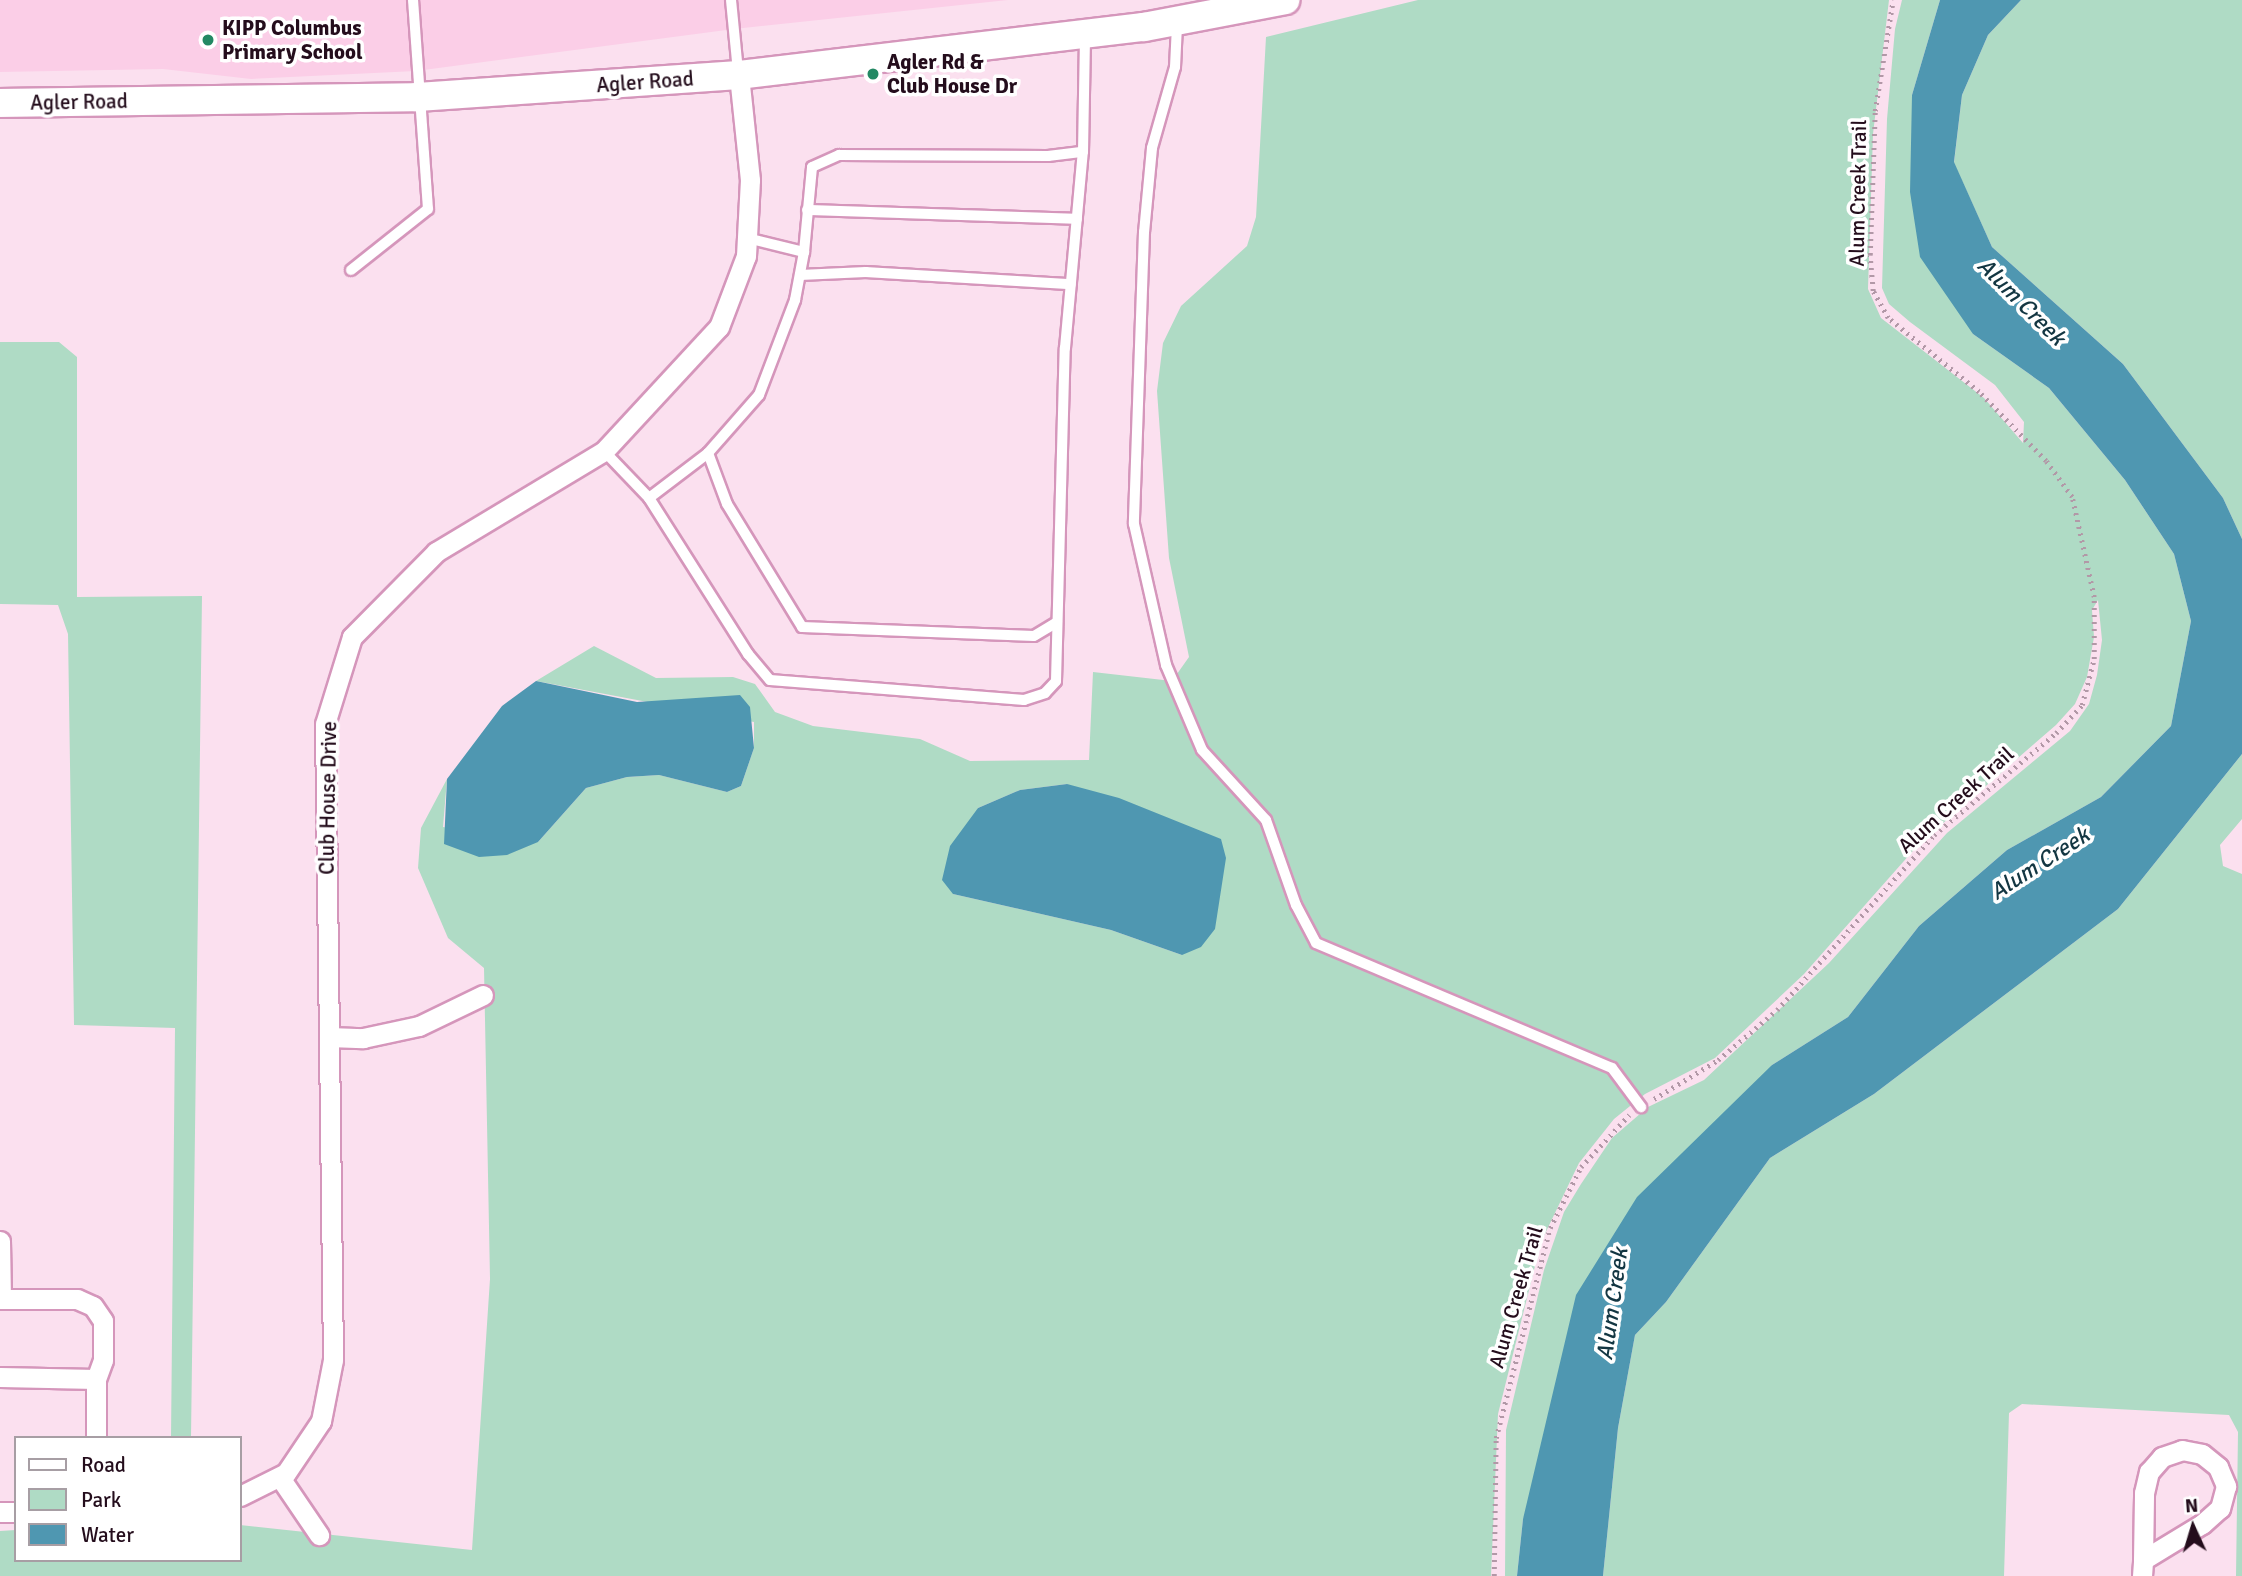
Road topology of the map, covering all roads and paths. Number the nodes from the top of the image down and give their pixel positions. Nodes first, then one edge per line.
1 (413, 0) edge
2 (731, 0) edge
3 (1286, 0) edge
4 (1893, 0) edge
5 (1177, 20) junction
6 (1085, 34) junction
7 (739, 75) junction
8 (417, 97) junction
9 (0, 103) edge
10 (1083, 152) junction
11 (807, 210) junction
12 (1077, 219) junction
13 (747, 238) junction
14 (804, 252) junction
15 (351, 270) dead end
16 (800, 275) junction
17 (1071, 284) junction
18 (604, 451) junction
19 (708, 453) junction
20 (649, 498) junction
21 (1057, 622) junction
22 (483, 995) dead end
23 (329, 1037) junction
24 (1641, 1107) junction
25 (0, 1241) edge
26 (0, 1299) edge
27 (0, 1377) edge
28 (96, 1379) junction
29 (96, 1436) edge
30 (281, 1479) junction
31 (242, 1495) edge
32 (319, 1535) dead end
33 (2143, 1568) edge
34 (1494, 1576) edge

1 - 8 lane
2 - 7 lane
3 - 5 main road, Agler Road
4 - 24 path, Alum Creek Trail
5 - 6 main road, Agler Road
5 - 24 lane
6 - 7 main road, Agler Road
6 - 10 lane
7 - 8 main road, Agler Road
7 - 13 street, Club House Drive
8 - 9 main road, Agler Road
8 - 15 lane
10 - 11 lane
10 - 12 lane
11 - 12 lane
11 - 14 lane
12 - 17 lane
13 - 14 lane
13 - 18 street, Club House Drive
14 - 16 lane
16 - 17 lane
16 - 19 lane
17 - 21 lane
18 - 20 lane
18 - 23 street, Club House Drive
19 - 20 lane
19 - 21 lane
20 - 21 lane
22 - 23 street
23 - 30 street, Club House Drive
24 - 34 path, Alum Creek Trail
25 - 26 street
26 - 28 street
27 - 28 street
28 - 29 street
30 - 31 street
30 - 32 street
33 - 33 street

